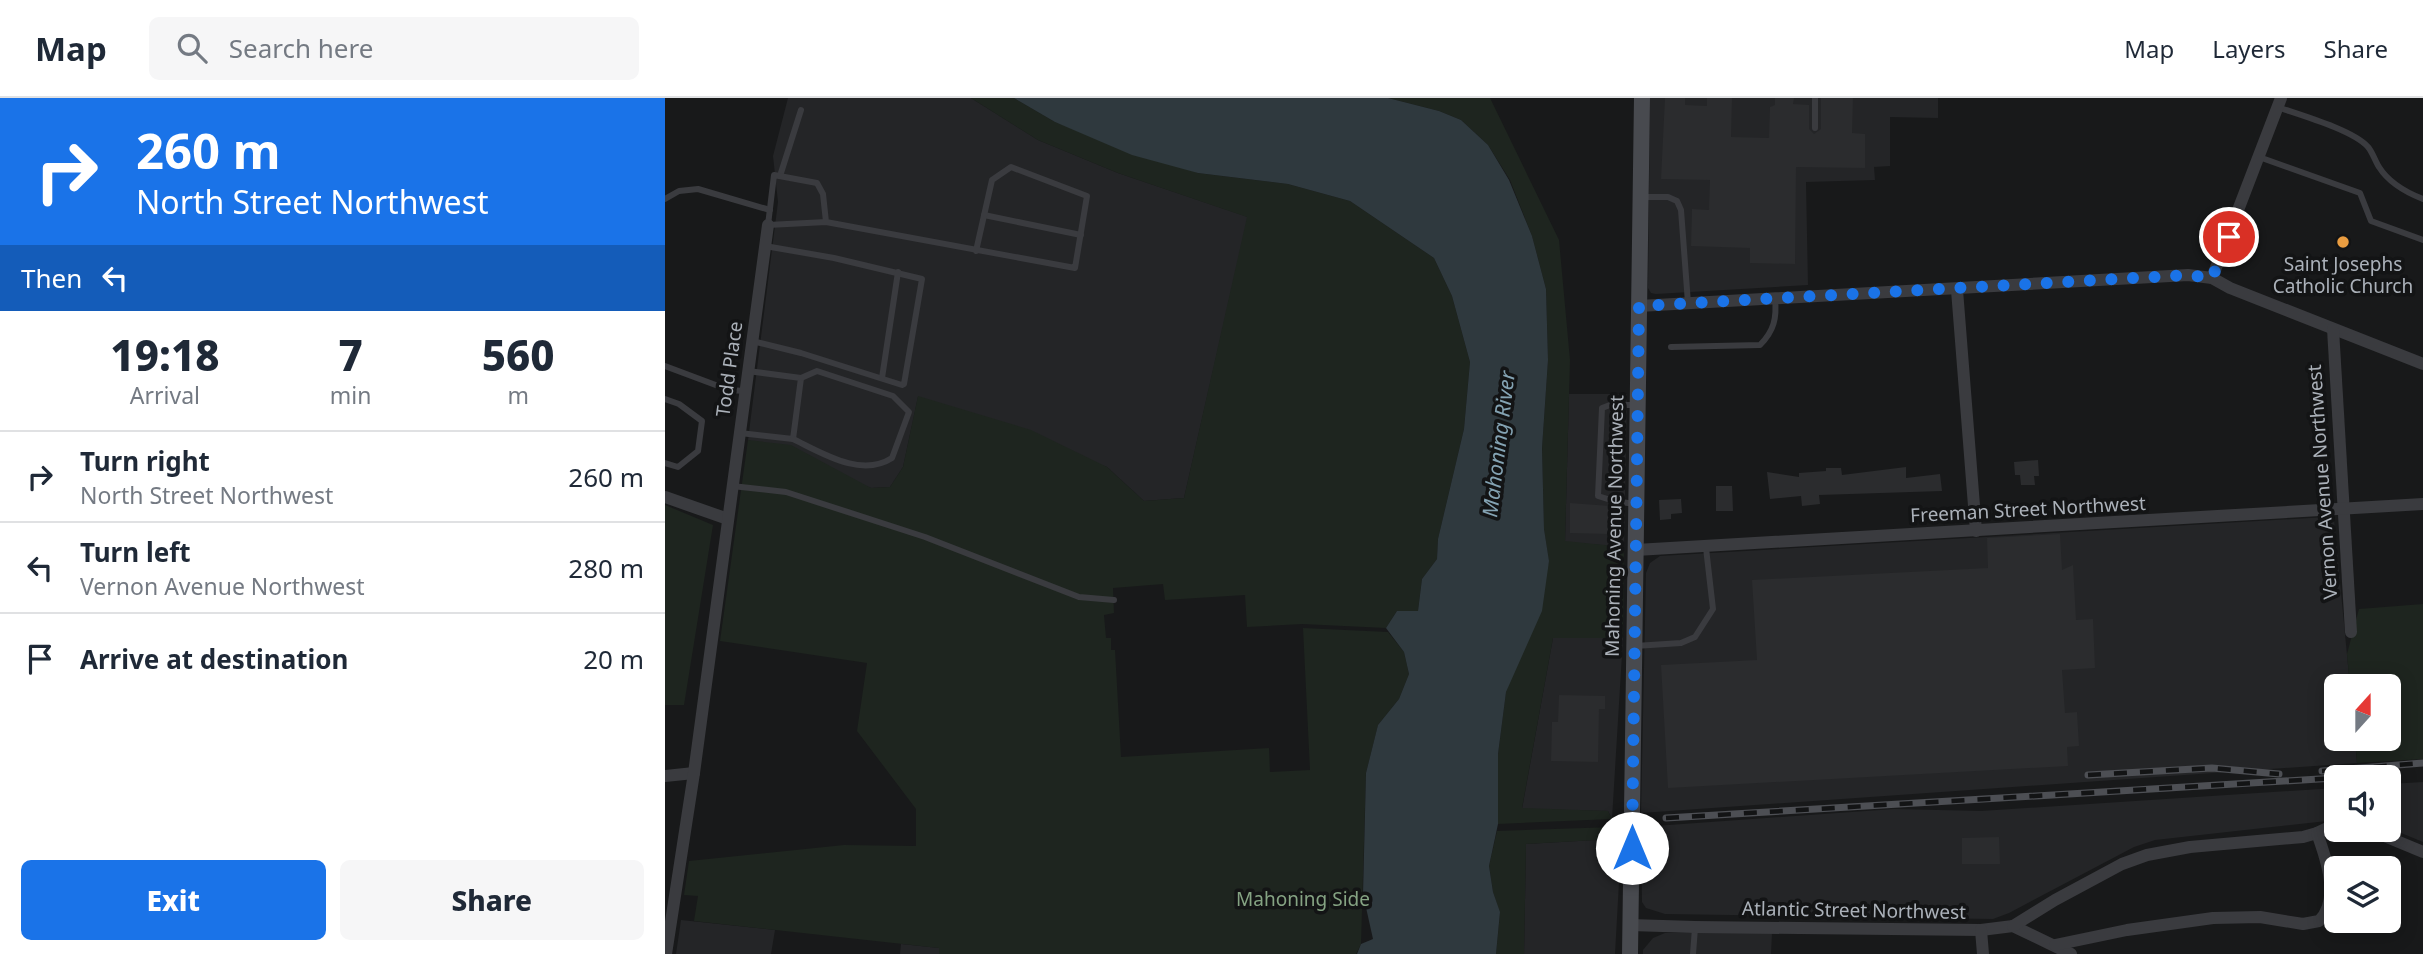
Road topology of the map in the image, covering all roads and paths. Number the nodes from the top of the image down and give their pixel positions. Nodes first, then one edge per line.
1 (1641, 98) edge
2 (1815, 98) edge
3 (2279, 103) edge
4 (801, 110) dead end
5 (1815, 128) dead end
6 (2259, 157) junction
7 (780, 176) junction
8 (1640, 197) junction
9 (665, 199) edge
10 (2423, 199) edge
11 (770, 210) junction
12 (984, 215) junction
13 (826, 222) junction
14 (768, 225) junction
15 (1081, 235) junction
16 (2423, 240) edge
17 (765, 246) junction
18 (976, 251) junction
19 (898, 272) junction
20 (2212, 278) junction
21 (1957, 289) junction
22 (1775, 298) junction
23 (1688, 303) junction
24 (1639, 306) junction
25 (2333, 329) junction
26 (752, 341) junction
27 (1671, 347) dead end
28 (2423, 364) edge
29 (665, 366) edge
30 (748, 371) junction
31 (801, 378) junction
32 (882, 378) junction
33 (745, 391) junction
34 (665, 399) edge
35 (1637, 405) junction
36 (740, 433) junction
37 (793, 439) junction
38 (665, 463) edge
39 (732, 485) junction
40 (665, 497) edge
41 (1636, 504) junction
42 (2423, 504) edge
43 (2343, 509) junction
44 (728, 519) junction
45 (1976, 531) junction
46 (1706, 548) junction
47 (1636, 550) junction
48 (1114, 600) dead end
49 (2351, 632) dead end
50 (1633, 646) junction
51 (694, 774) junction
52 (665, 776) edge
53 (2324, 830) edge
54 (2317, 833) junction
55 (2399, 842) edge
56 (2423, 852) edge
57 (1630, 925) junction
58 (2014, 926) junction
59 (1695, 927) junction
60 (1981, 930) junction
61 (2055, 945) junction
62 (666, 954) edge
63 (1630, 954) edge
64 (1693, 954) edge
65 (1983, 954) edge
66 (2071, 954) edge

1 - 8 main road, Mahoning Avenue Northwest
2 - 5 lane
3 - 6 street
3 - 10 lane
4 - 7 lane
6 - 16 lane
6 - 20 street
7 - 11 lane
7 - 13 lane
8 - 23 lane
8 - 24 main road, Mahoning Avenue Northwest
9 - 11 lane
11 - 14 lane
12 - 15 lane
12 - 15 lane
12 - 18 lane
13 - 14 lane
13 - 18 lane
14 - 17 street, Todd Place
15 - 18 lane
17 - 19 lane
17 - 26 street, Todd Place
19 - 32 lane
19 - 32 lane
20 - 21 street
20 - 25 street
21 - 22 street
21 - 45 street
22 - 23 street
22 - 27 lane
23 - 24 street
24 - 35 main road, Mahoning Avenue Northwest
25 - 28 street
25 - 43 street, Vernon Avenue Northwest
26 - 30 street, Todd Place
26 - 32 lane
29 - 33 lane
30 - 31 lane
30 - 33 street, Todd Place
31 - 37 lane
31 - 37 lane
33 - 36 street, Todd Place
34 - 38 lane
35 - 41 main road, Mahoning Avenue Northwest
35 - 41 lane
36 - 37 lane
36 - 39 street, Todd Place
39 - 44 street, Todd Place
39 - 48 lane
40 - 44 street
41 - 47 main road, Mahoning Avenue Northwest
42 - 43 street, Freeman Street Northwest
43 - 45 street, Freeman Street Northwest
43 - 49 street, Vernon Avenue Northwest
44 - 51 street, Todd Place
45 - 46 street, Freeman Street Northwest
46 - 47 street, Freeman Street Northwest
46 - 50 lane
47 - 50 main road, Mahoning Avenue Northwest
50 - 57 main road, Mahoning Avenue Northwest
51 - 52 street
51 - 62 street, Todd Place
53 - 54 street
54 - 58 street
54 - 61 street
55 - 56 street
57 - 59 street, Atlantic Street Northwest
57 - 63 main road, Mahoning Avenue Northwest
58 - 60 street, Atlantic Street Northwest
58 - 61 street
59 - 60 street, Atlantic Street Northwest
59 - 64 lane
60 - 65 street
61 - 66 street

